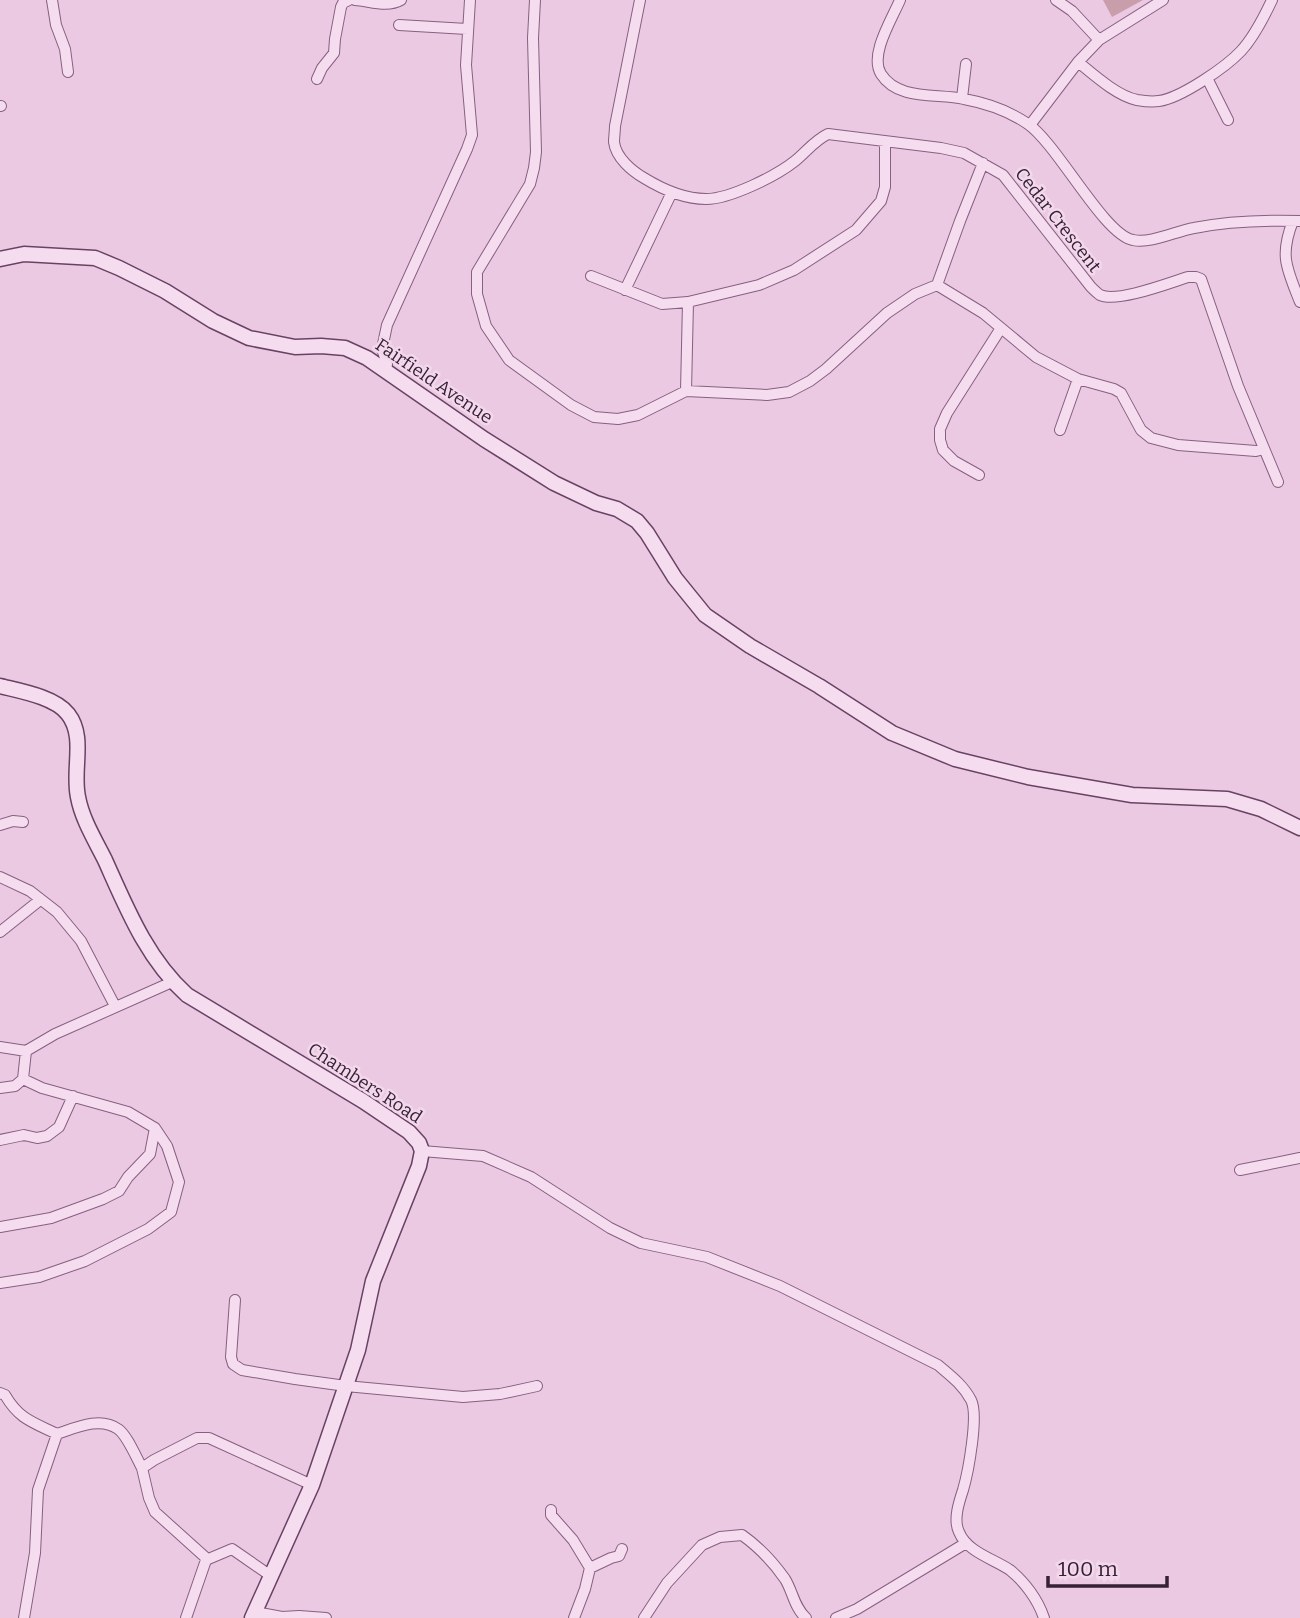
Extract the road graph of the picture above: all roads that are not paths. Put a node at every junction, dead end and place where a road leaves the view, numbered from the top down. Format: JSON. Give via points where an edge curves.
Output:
{"nodes":[{"id":1,"x":52,"y":0,"type":"edge"},
{"id":2,"x":352,"y":0,"type":"edge"},
{"id":3,"x":401,"y":0,"type":"edge"},
{"id":4,"x":470,"y":0,"type":"edge"},
{"id":5,"x":535,"y":0,"type":"edge"},
{"id":6,"x":640,"y":0,"type":"edge"},
{"id":7,"x":900,"y":0,"type":"edge"},
{"id":8,"x":1056,"y":0,"type":"edge"},
{"id":9,"x":1163,"y":0,"type":"edge"},
{"id":10,"x":1272,"y":0,"type":"edge"},
{"id":11,"x":399,"y":25,"type":"dead end"},
{"id":12,"x":467,"y":29,"type":"junction"},
{"id":13,"x":1099,"y":40,"type":"junction"},
{"id":14,"x":1078,"y":62,"type":"junction"},
{"id":15,"x":966,"y":64,"type":"dead end"},
{"id":16,"x":68,"y":72,"type":"dead end"},
{"id":17,"x":1207,"y":78,"type":"junction"},
{"id":18,"x":317,"y":79,"type":"dead end"},
{"id":19,"x":962,"y":98,"type":"junction"},
{"id":20,"x":1228,"y":120,"type":"dead end"},
{"id":21,"x":1030,"y":125,"type":"junction"},
{"id":22,"x":884,"y":141,"type":"junction"},
{"id":23,"x":983,"y":163,"type":"junction"},
{"id":24,"x":672,"y":192,"type":"junction"},
{"id":25,"x":1296,"y":221,"type":"edge"},
{"id":26,"x":0,"y":259,"type":"edge"},
{"id":27,"x":591,"y":276,"type":"dead end"},
{"id":28,"x":937,"y":285,"type":"junction"},
{"id":29,"x":625,"y":290,"type":"junction"},
{"id":30,"x":688,"y":302,"type":"junction"},
{"id":31,"x":1300,"y":302,"type":"edge"},
{"id":32,"x":1001,"y":328,"type":"junction"},
{"id":33,"x":386,"y":369,"type":"junction"},
{"id":34,"x":1078,"y":379,"type":"junction"},
{"id":35,"x":686,"y":391,"type":"junction"},
{"id":36,"x":1060,"y":430,"type":"dead end"},
{"id":37,"x":1264,"y":449,"type":"junction"},
{"id":38,"x":979,"y":475,"type":"dead end"},
{"id":39,"x":1278,"y":482,"type":"dead end"},
{"id":40,"x":0,"y":686,"type":"edge"},
{"id":41,"x":23,"y":822,"type":"dead end"},
{"id":42,"x":0,"y":825,"type":"edge"},
{"id":43,"x":1300,"y":828,"type":"edge"},
{"id":44,"x":0,"y":877,"type":"edge"},
{"id":45,"x":40,"y":900,"type":"junction"},
{"id":46,"x":0,"y":932,"type":"edge"},
{"id":47,"x":172,"y":982,"type":"junction"},
{"id":48,"x":115,"y":1006,"type":"junction"},
{"id":49,"x":0,"y":1047,"type":"edge"},
{"id":50,"x":26,"y":1051,"type":"junction"},
{"id":51,"x":23,"y":1079,"type":"junction"},
{"id":52,"x":0,"y":1088,"type":"edge"},
{"id":53,"x":73,"y":1096,"type":"junction"},
{"id":54,"x":155,"y":1128,"type":"junction"},
{"id":55,"x":0,"y":1140,"type":"edge"},
{"id":56,"x":422,"y":1150,"type":"junction"},
{"id":57,"x":1300,"y":1158,"type":"edge"},
{"id":58,"x":1240,"y":1170,"type":"dead end"},
{"id":59,"x":0,"y":1227,"type":"edge"},
{"id":60,"x":0,"y":1283,"type":"edge"},
{"id":61,"x":235,"y":1300,"type":"dead end"},
{"id":62,"x":346,"y":1386,"type":"junction"},
{"id":63,"x":537,"y":1386,"type":"dead end"},
{"id":64,"x":0,"y":1393,"type":"edge"},
{"id":65,"x":57,"y":1434,"type":"junction"},
{"id":66,"x":142,"y":1468,"type":"junction"},
{"id":67,"x":312,"y":1485,"type":"junction"},
{"id":68,"x":551,"y":1510,"type":"dead end"},
{"id":69,"x":966,"y":1543,"type":"junction"},
{"id":70,"x":622,"y":1549,"type":"dead end"},
{"id":71,"x":206,"y":1560,"type":"junction"},
{"id":72,"x":590,"y":1568,"type":"junction"},
{"id":73,"x":271,"y":1576,"type":"junction"},
{"id":74,"x":254,"y":1615,"type":"edge"},
{"id":75,"x":24,"y":1618,"type":"edge"},
{"id":76,"x":186,"y":1618,"type":"edge"},
{"id":77,"x":326,"y":1618,"type":"edge"},
{"id":78,"x":574,"y":1618,"type":"edge"},
{"id":79,"x":644,"y":1618,"type":"edge"},
{"id":80,"x":806,"y":1618,"type":"edge"},
{"id":81,"x":836,"y":1618,"type":"edge"},
{"id":82,"x":1044,"y":1618,"type":"edge"}],
"edges":[{"from":1,"to":16,"type":"street"},
{"from":2,"to":3,"type":"street","via":[[388,4]]},
{"from":2,"to":18,"type":"street","via":[[341,7],[334,53]]},
{"from":4,"to":12,"type":"street"},
{"from":5,"to":35,"type":"street","via":[[534,168],[530,184],[477,272],[477,294],[486,326],[509,360],[594,416],[618,419],[638,415]]},
{"from":6,"to":24,"type":"street","name":"Cedar Crescent","via":[[614,142],[617,153],[636,174]]},
{"from":7,"to":19,"type":"street","via":[[877,57],[882,76],[904,92]]},
{"from":8,"to":13,"type":"street"},
{"from":9,"to":13,"type":"street"},
{"from":10,"to":17,"type":"street","via":[[1243,49]]},
{"from":11,"to":12,"type":"street"},
{"from":12,"to":33,"type":"street","via":[[472,135],[387,325],[382,349]]},
{"from":13,"to":14,"type":"street"},
{"from":14,"to":17,"type":"street","via":[[1135,100],[1159,101]]},
{"from":14,"to":21,"type":"street"},
{"from":15,"to":19,"type":"street"},
{"from":17,"to":20,"type":"street"},
{"from":19,"to":21,"type":"street","via":[[995,107]]},
{"from":21,"to":25,"type":"street","via":[[1054,149],[1117,233],[1129,240],[1222,224]]},
{"from":22,"to":23,"type":"street","name":"Cedar Crescent","via":[[942,148]]},
{"from":22,"to":24,"type":"street","name":"Cedar Crescent","via":[[828,134],[794,162],[724,196],[706,199]]},
{"from":22,"to":30,"type":"street","via":[[881,201],[856,230],[794,270],[759,285]]},
{"from":23,"to":28,"type":"street"},
{"from":23,"to":37,"type":"street","name":"Cedar Crescent","via":[[1003,174],[1101,295],[1135,293],[1188,277],[1201,279]]},
{"from":24,"to":29,"type":"street"},
{"from":25,"to":31,"type":"street","via":[[1287,236],[1286,266]]},
{"from":26,"to":33,"type":"street","name":"Fairfield Avenue","via":[[24,254],[95,258],[250,338],[295,347],[345,348]]},
{"from":27,"to":29,"type":"street"},
{"from":28,"to":32,"type":"street"},
{"from":28,"to":35,"type":"street","via":[[887,313],[826,369],[789,392]]},
{"from":29,"to":30,"type":"street","via":[[662,304]]},
{"from":30,"to":35,"type":"street"},
{"from":32,"to":34,"type":"street","via":[[1036,357]]},
{"from":32,"to":38,"type":"street","via":[[940,429],[943,450]]},
{"from":33,"to":43,"type":"street","name":"Fairfield Avenue","via":[[554,483],[637,521],[705,615],[892,733],[956,759],[1028,777],[1132,795],[1227,799]]},
{"from":34,"to":36,"type":"street"},
{"from":34,"to":37,"type":"street","via":[[1121,393],[1141,430],[1151,438],[1178,445]]},
{"from":37,"to":39,"type":"street"},
{"from":40,"to":47,"type":"street","name":"Chambers Road","via":[[58,704],[74,723],[78,797],[85,818],[138,932]]},
{"from":41,"to":42,"type":"street"},
{"from":44,"to":45,"type":"street"},
{"from":45,"to":46,"type":"street"},
{"from":45,"to":48,"type":"street","via":[[57,912],[81,941]]},
{"from":47,"to":48,"type":"street"},
{"from":47,"to":56,"type":"street","name":"Chambers Road","via":[[363,1101],[409,1132]]},
{"from":48,"to":50,"type":"street"},
{"from":49,"to":50,"type":"street"},
{"from":50,"to":51,"type":"street"},
{"from":51,"to":52,"type":"street","via":[[15,1086]]},
{"from":51,"to":53,"type":"street"},
{"from":53,"to":54,"type":"street","via":[[128,1112]]},
{"from":53,"to":55,"type":"street","via":[[59,1126],[47,1136]]},
{"from":54,"to":59,"type":"street","via":[[150,1154],[119,1191],[51,1218]]},
{"from":54,"to":60,"type":"street","via":[[167,1146],[179,1182],[171,1212],[85,1261],[39,1277]]},
{"from":56,"to":62,"type":"street","name":"Chambers Road","via":[[373,1282]]},
{"from":56,"to":69,"type":"street","via":[[483,1156],[531,1177],[641,1243],[707,1257],[780,1286],[938,1365],[960,1384],[974,1414],[968,1474],[957,1517],[958,1532]]},
{"from":57,"to":58,"type":"street"},
{"from":61,"to":62,"type":"street","via":[[231,1357],[235,1367]]},
{"from":62,"to":63,"type":"street","via":[[463,1396]]},
{"from":62,"to":67,"type":"street","name":"Chambers Road"},
{"from":64,"to":65,"type":"street","via":[[24,1418]]},
{"from":65,"to":66,"type":"street","via":[[82,1425],[118,1429]]},
{"from":65,"to":75,"type":"street","via":[[38,1490],[35,1552]]},
{"from":66,"to":67,"type":"street","via":[[197,1438],[209,1438]]},
{"from":66,"to":71,"type":"street","via":[[155,1512]]},
{"from":67,"to":73,"type":"street","name":"Chambers Road"},
{"from":68,"to":72,"type":"street"},
{"from":69,"to":81,"type":"street"},
{"from":69,"to":82,"type":"street","via":[[1010,1571],[1030,1591]]},
{"from":70,"to":72,"type":"street","via":[[619,1556]]},
{"from":71,"to":73,"type":"street","via":[[232,1549]]},
{"from":71,"to":76,"type":"street"},
{"from":72,"to":78,"type":"street"},
{"from":73,"to":74,"type":"street","name":"Chambers Road"},
{"from":74,"to":77,"type":"street"},
{"from":79,"to":80,"type":"street","via":[[667,1583],[702,1545],[742,1535],[775,1566]]}]}
